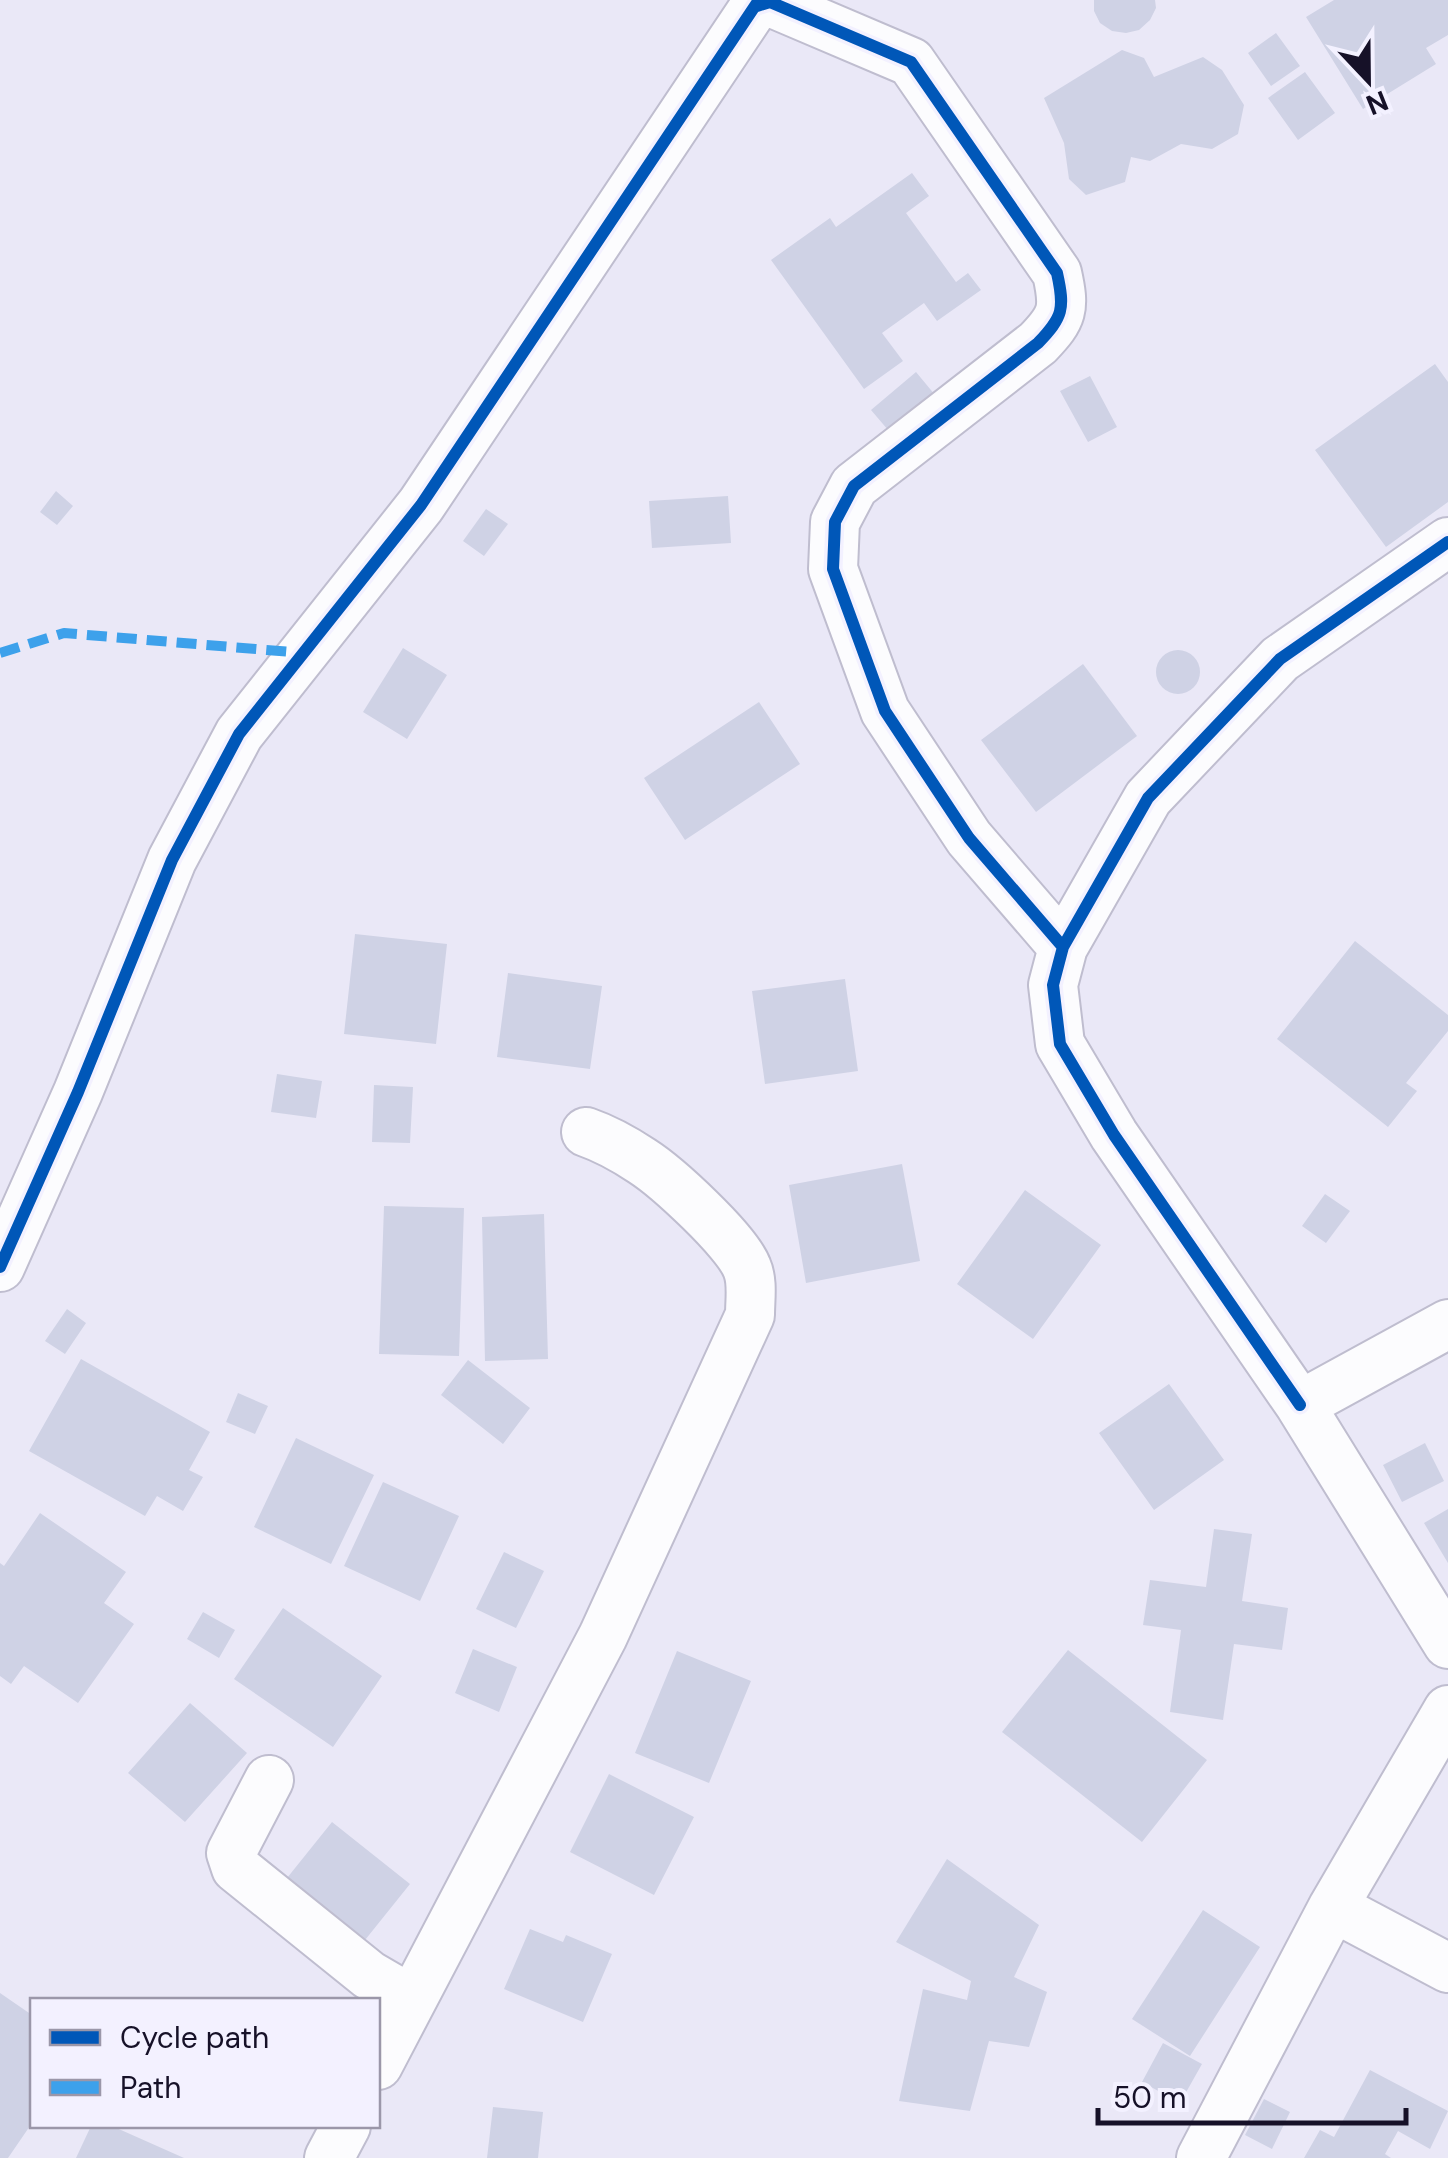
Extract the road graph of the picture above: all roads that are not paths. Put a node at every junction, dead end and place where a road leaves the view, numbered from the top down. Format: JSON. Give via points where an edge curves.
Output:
{"nodes":[{"id":1,"x":758,"y":3,"type":"edge"},
{"id":2,"x":1448,"y":542,"type":"edge"},
{"id":3,"x":1063,"y":947,"type":"junction"},
{"id":4,"x":586,"y":1132,"type":"dead end"},
{"id":5,"x":0,"y":1267,"type":"edge"},
{"id":6,"x":1448,"y":1324,"type":"edge"},
{"id":7,"x":1300,"y":1405,"type":"junction"},
{"id":8,"x":1448,"y":1644,"type":"edge"},
{"id":9,"x":1448,"y":1710,"type":"edge"},
{"id":10,"x":269,"y":1780,"type":"dead end"},
{"id":11,"x":1333,"y":1907,"type":"junction"},
{"id":12,"x":1448,"y":1968,"type":"edge"},
{"id":13,"x":412,"y":2000,"type":"junction"},
{"id":14,"x":380,"y":2061,"type":"edge"},
{"id":15,"x":345,"y":2128,"type":"edge"},
{"id":16,"x":329,"y":2158,"type":"edge"},
{"id":17,"x":1202,"y":2158,"type":"edge"}],
"edges":[{"from":1,"to":3,"type":"street","via":[[770,2],[911,62],[1057,273],[1059,321],[854,486],[834,522],[833,569],[884,711],[970,838]]},
{"from":1,"to":5,"type":"street","via":[[421,506],[238,734],[172,860]]},
{"from":2,"to":3,"type":"street","via":[[1280,660],[1161,784]]},
{"from":3,"to":7,"type":"street","via":[[1053,985],[1060,1044],[1114,1135]]},
{"from":4,"to":13,"type":"street","via":[[646,1163],[730,1241],[746,1264],[750,1315],[603,1636]]},
{"from":6,"to":7,"type":"street"},
{"from":7,"to":8,"type":"street"},
{"from":9,"to":11,"type":"street"},
{"from":10,"to":13,"type":"street","via":[[231,1853],[236,1868],[368,1975]]},
{"from":11,"to":12,"type":"street"},
{"from":11,"to":17,"type":"street"},
{"from":13,"to":14,"type":"street"},
{"from":15,"to":16,"type":"street"}]}
